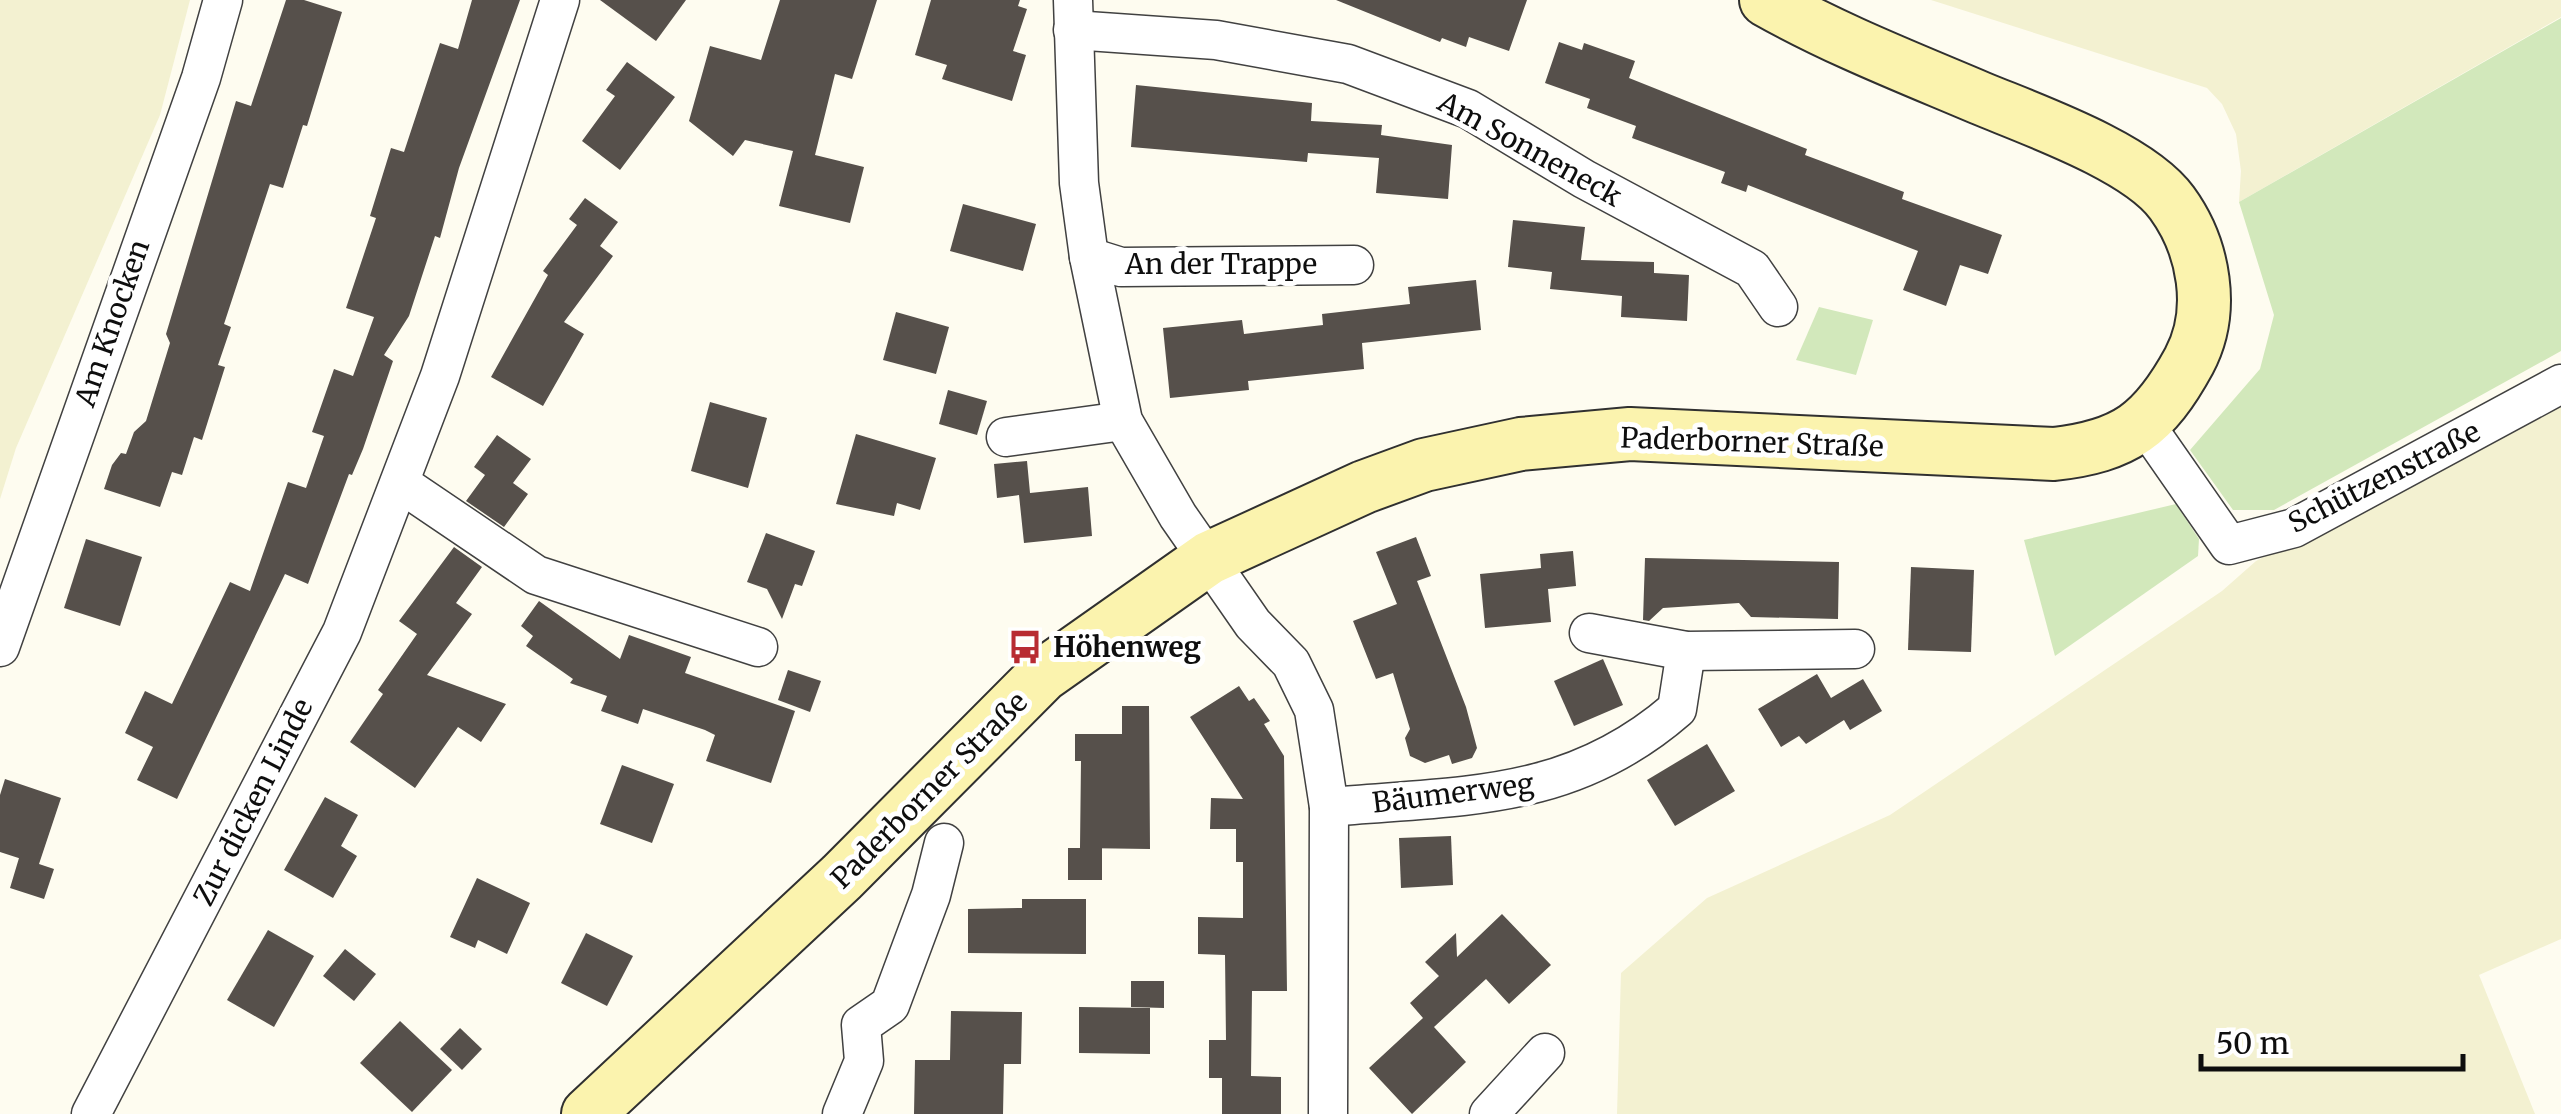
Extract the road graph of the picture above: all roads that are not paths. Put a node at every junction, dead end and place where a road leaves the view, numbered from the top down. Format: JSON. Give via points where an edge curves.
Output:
{"nodes":[{"id":1,"x":224,"y":0,"type":"edge"},
{"id":2,"x":560,"y":0,"type":"edge"},
{"id":3,"x":1766,"y":0,"type":"edge"},
{"id":4,"x":1073,"y":15,"type":"edge"},
{"id":5,"x":1089,"y":257,"type":"junction"},
{"id":6,"x":1354,"y":265,"type":"dead end"},
{"id":7,"x":1778,"y":307,"type":"dead end"},
{"id":8,"x":2561,"y":384,"type":"edge"},
{"id":9,"x":1123,"y":421,"type":"junction"},
{"id":10,"x":2144,"y":423,"type":"junction"},
{"id":11,"x":1006,"y":438,"type":"dead end"},
{"id":12,"x":400,"y":484,"type":"junction"},
{"id":13,"x":1210,"y":558,"type":"junction"},
{"id":14,"x":1589,"y":634,"type":"dead end"},
{"id":15,"x":0,"y":646,"type":"edge"},
{"id":16,"x":758,"y":647,"type":"dead end"},
{"id":17,"x":1855,"y":649,"type":"dead end"},
{"id":18,"x":1686,"y":651,"type":"junction"},
{"id":19,"x":1330,"y":807,"type":"junction"},
{"id":20,"x":944,"y":843,"type":"dead end"},
{"id":21,"x":1545,"y":1053,"type":"dead end"},
{"id":22,"x":91,"y":1114,"type":"edge"},
{"id":23,"x":588,"y":1114,"type":"edge"},
{"id":24,"x":842,"y":1114,"type":"edge"},
{"id":25,"x":1328,"y":1114,"type":"edge"},
{"id":26,"x":1488,"y":1114,"type":"edge"}],
"edges":[{"from":1,"to":15,"type":"street","name":"Am Knocken"},
{"from":2,"to":12,"type":"street","name":"Zur dicken Linde"},
{"from":3,"to":10,"type":"main road","name":"Paderborner Straße","via":[[1822,32],[2103,149],[2171,200],[2206,285],[2192,356]]},
{"from":4,"to":5,"type":"street","via":[[1079,182]]},
{"from":4,"to":7,"type":"street","name":"Am Sonneneck","via":[[1348,64],[1468,109],[1752,270]]},
{"from":5,"to":6,"type":"street","name":"An der Trappe","via":[[1120,266]]},
{"from":5,"to":9,"type":"street"},
{"from":8,"to":10,"type":"street","name":"Schützenstraße","via":[[2294,528],[2230,545]]},
{"from":9,"to":11,"type":"street"},
{"from":9,"to":13,"type":"street"},
{"from":10,"to":13,"type":"main road","name":"Paderborner Straße","via":[[2102,448],[2054,454],[1630,434],[1521,444],[1409,470]]},
{"from":12,"to":16,"type":"street","via":[[536,575]]},
{"from":12,"to":22,"type":"street","name":"Zur dicken Linde","via":[[342,632]]},
{"from":13,"to":19,"type":"street","via":[[1252,624],[1299,678],[1314,710]]},
{"from":13,"to":23,"type":"main road","name":"Paderborner Straße","via":[[1043,675],[842,876]]},
{"from":14,"to":18,"type":"street"},
{"from":17,"to":18,"type":"street"},
{"from":18,"to":19,"type":"street","name":"Bäumerweg","via":[[1677,708],[1646,736],[1564,778],[1508,792]]},
{"from":19,"to":25,"type":"street"},
{"from":20,"to":24,"type":"street","via":[[890,1005],[861,1025],[864,1061]]},
{"from":21,"to":26,"type":"street"}]}
